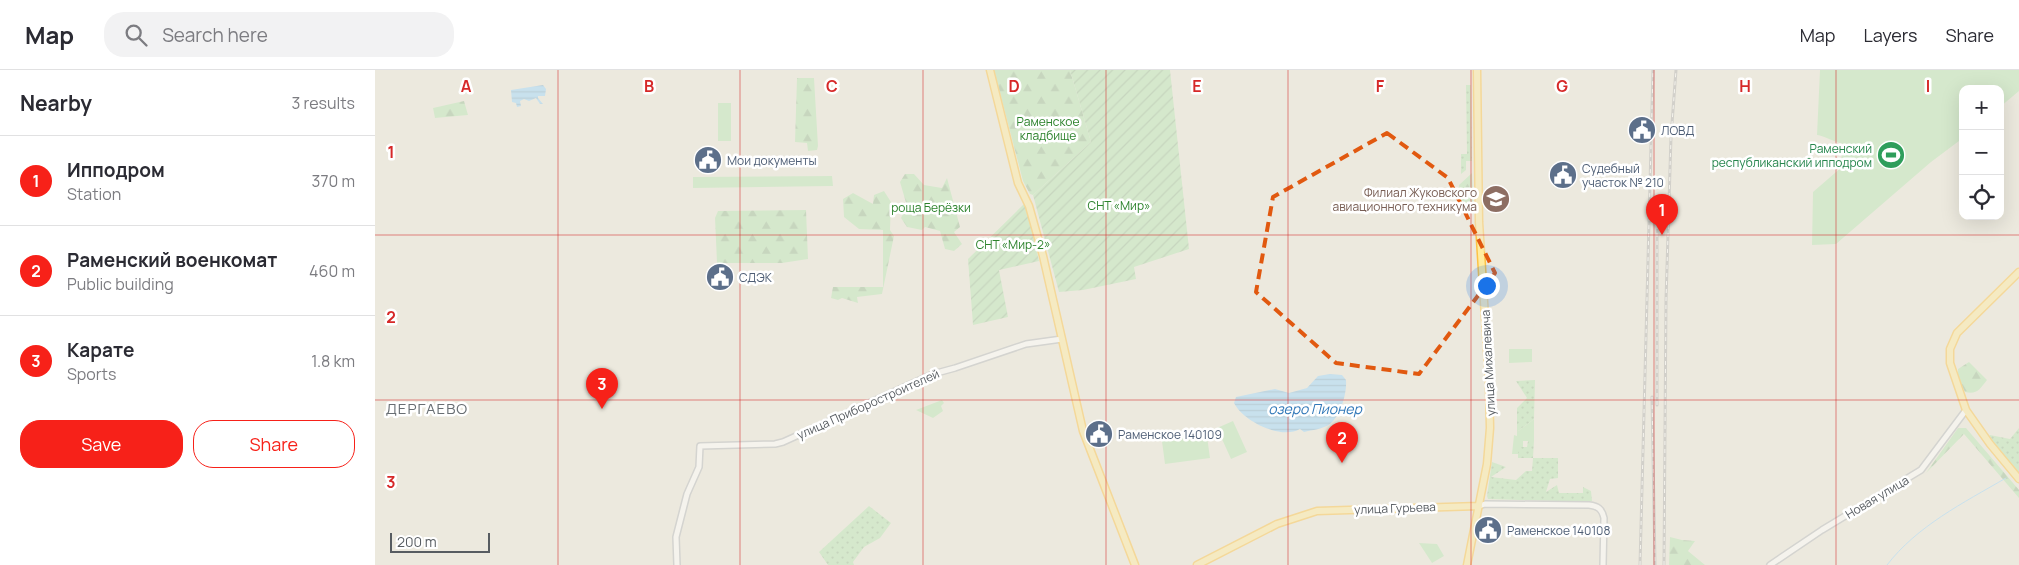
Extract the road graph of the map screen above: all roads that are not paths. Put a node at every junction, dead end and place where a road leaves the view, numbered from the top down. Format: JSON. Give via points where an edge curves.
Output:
{"nodes":[{"id":1,"x":990,"y":70,"type":"edge"},
{"id":2,"x":1477,"y":70,"type":"edge"},
{"id":3,"x":2019,"y":272,"type":"edge"},
{"id":4,"x":1062,"y":339,"type":"junction"},
{"id":5,"x":1964,"y":407,"type":"junction"},
{"id":6,"x":2019,"y":479,"type":"edge"},
{"id":7,"x":1479,"y":506,"type":"junction"},
{"id":8,"x":677,"y":565,"type":"edge"},
{"id":9,"x":1135,"y":565,"type":"edge"},
{"id":10,"x":1197,"y":565,"type":"edge"},
{"id":11,"x":1467,"y":565,"type":"edge"},
{"id":12,"x":1603,"y":565,"type":"edge"},
{"id":13,"x":1770,"y":565,"type":"edge"}],
"edges":[{"from":1,"to":4,"type":"main road","via":[[1018,183],[1029,206],[1043,256]]},
{"from":2,"to":7,"type":"main road","name":"улица Михалевича","via":[[1479,222],[1490,428]]},
{"from":3,"to":5,"type":"main road","via":[[1954,337],[1950,363]]},
{"from":4,"to":8,"type":"street","name":"улица Приборостроителей","via":[[1026,344],[933,374],[783,442],[700,448],[699,467],[687,494],[676,537]]},
{"from":4,"to":9,"type":"main road","via":[[1083,431]]},
{"from":5,"to":6,"type":"main road"},
{"from":5,"to":13,"type":"street","name":"Новая улица","via":[[1921,470]]},
{"from":7,"to":10,"type":"main road","name":"улица Гурьева","via":[[1317,511],[1277,524]]},
{"from":7,"to":11,"type":"main road","name":"улица Михалевича"},
{"from":7,"to":12,"type":"street","name":"улица Гурьева","via":[[1589,505],[1599,508],[1604,520]]}]}
